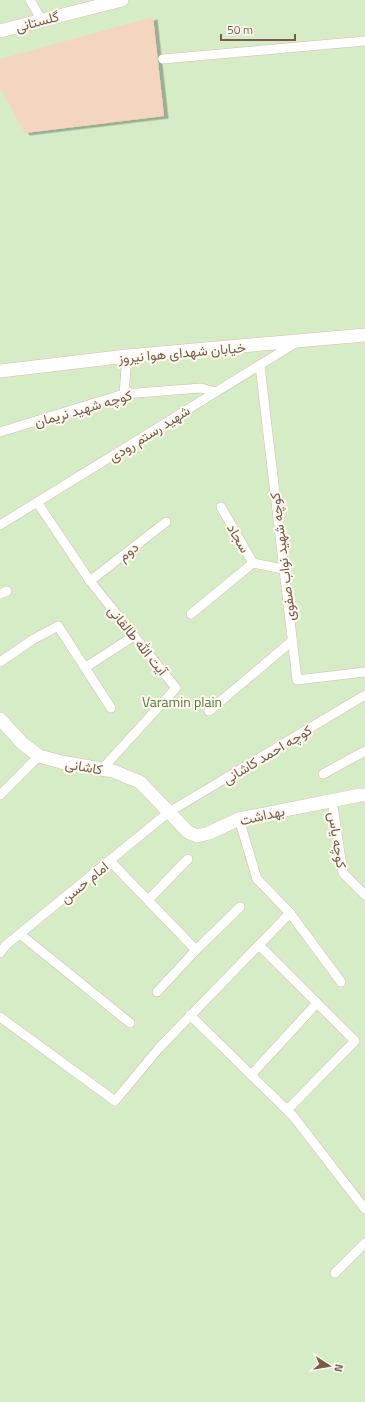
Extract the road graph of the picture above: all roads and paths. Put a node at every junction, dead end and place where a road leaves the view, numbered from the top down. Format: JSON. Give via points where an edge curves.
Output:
{"nodes":[{"id":1,"x":30,"y":0,"type":"edge"},
{"id":2,"x":122,"y":0,"type":"edge"},
{"id":3,"x":40,"y":19,"type":"junction"},
{"id":4,"x":0,"y":31,"type":"edge"},
{"id":5,"x":365,"y":41,"type":"edge"},
{"id":6,"x":163,"y":59,"type":"dead end"},
{"id":7,"x":365,"y":335,"type":"edge"},
{"id":8,"x":298,"y":341,"type":"junction"},
{"id":9,"x":127,"y":356,"type":"junction"},
{"id":10,"x":260,"y":366,"type":"junction"},
{"id":11,"x":0,"y":371,"type":"edge"},
{"id":12,"x":216,"y":392,"type":"junction"},
{"id":13,"x":124,"y":394,"type":"junction"},
{"id":14,"x":0,"y":432,"type":"edge"},
{"id":15,"x":37,"y":502,"type":"junction"},
{"id":16,"x":221,"y":507,"type":"dead end"},
{"id":17,"x":166,"y":522,"type":"dead end"},
{"id":18,"x":0,"y":525,"type":"edge"},
{"id":19,"x":253,"y":563,"type":"junction"},
{"id":20,"x":283,"y":568,"type":"junction"},
{"id":21,"x":90,"y":581,"type":"junction"},
{"id":22,"x":191,"y":614,"type":"dead end"},
{"id":23,"x":134,"y":636,"type":"junction"},
{"id":24,"x":292,"y":641,"type":"junction"},
{"id":25,"x":0,"y":662,"type":"edge"},
{"id":26,"x":86,"y":667,"type":"junction"},
{"id":27,"x":365,"y":672,"type":"edge"},
{"id":28,"x":365,"y":694,"type":"edge"},
{"id":29,"x":111,"y":708,"type":"dead end"},
{"id":30,"x":209,"y":712,"type":"dead end"},
{"id":31,"x":0,"y":719,"type":"edge"},
{"id":32,"x":365,"y":751,"type":"edge"},
{"id":33,"x":39,"y":756,"type":"junction"},
{"id":34,"x":102,"y":769,"type":"junction"},
{"id":35,"x":323,"y":774,"type":"dead end"},
{"id":36,"x":0,"y":795,"type":"edge"},
{"id":37,"x":365,"y":796,"type":"edge"},
{"id":38,"x":332,"y":800,"type":"junction"},
{"id":39,"x":169,"y":812,"type":"junction"},
{"id":40,"x":239,"y":819,"type":"junction"},
{"id":41,"x":188,"y":859,"type":"dead end"},
{"id":42,"x":110,"y":861,"type":"junction"},
{"id":43,"x":365,"y":895,"type":"edge"},
{"id":44,"x":148,"y":900,"type":"junction"},
{"id":45,"x":240,"y":907,"type":"dead end"},
{"id":46,"x":290,"y":913,"type":"junction"},
{"id":47,"x":20,"y":934,"type":"junction"},
{"id":48,"x":3,"y":942,"type":"edge"},
{"id":49,"x":259,"y":945,"type":"junction"},
{"id":50,"x":196,"y":950,"type":"junction"},
{"id":51,"x":0,"y":953,"type":"edge"},
{"id":52,"x":342,"y":982,"type":"dead end"},
{"id":53,"x":157,"y":992,"type":"dead end"},
{"id":54,"x":317,"y":1003,"type":"junction"},
{"id":55,"x":190,"y":1015,"type":"junction"},
{"id":56,"x":0,"y":1017,"type":"edge"},
{"id":57,"x":130,"y":1023,"type":"dead end"},
{"id":58,"x":251,"y":1075,"type":"junction"},
{"id":59,"x":288,"y":1110,"type":"junction"},
{"id":60,"x":365,"y":1209,"type":"edge"},
{"id":61,"x":365,"y":1243,"type":"edge"},
{"id":62,"x":335,"y":1273,"type":"dead end"}],
"edges":[{"from":1,"to":3,"type":"street"},
{"from":2,"to":3,"type":"street","name":"گلستانی"},
{"from":3,"to":4,"type":"street","name":"گلستانی"},
{"from":5,"to":6,"type":"street"},
{"from":7,"to":8,"type":"street","name":"خیابان شهدای هوا نیروز"},
{"from":8,"to":9,"type":"street","name":"خیابان شهدای هوا نیروز"},
{"from":8,"to":10,"type":"street","name":"شهید رستم رودی"},
{"from":9,"to":11,"type":"street","name":"خیابان شهدای هوا نیروز"},
{"from":9,"to":13,"type":"street"},
{"from":10,"to":12,"type":"street","name":"شهید رستم رودی"},
{"from":10,"to":20,"type":"street","name":"کوچه شهید نواب صفوی"},
{"from":12,"to":13,"type":"street","name":"کوچه شهید نریمان","via":[[201,388]]},
{"from":12,"to":15,"type":"street","name":"شهید رستم رودی"},
{"from":13,"to":14,"type":"street","name":"کوچه شهید نریمان"},
{"from":15,"to":18,"type":"street","name":"شهید رستم رودی"},
{"from":15,"to":21,"type":"street","name":"آیت الله طالقانی"},
{"from":16,"to":19,"type":"street","name":"سجاد"},
{"from":17,"to":21,"type":"street","name":"دوم"},
{"from":19,"to":20,"type":"street","name":"سجاد"},
{"from":19,"to":22,"type":"street"},
{"from":20,"to":24,"type":"street","name":"کوچه شهید نواب صفوی"},
{"from":21,"to":23,"type":"street","name":"آیت الله طالقانی"},
{"from":23,"to":26,"type":"street"},
{"from":23,"to":34,"type":"street","name":"آیت الله طالقانی","via":[[176,688]]},
{"from":24,"to":27,"type":"street","name":"کوچه شهید نواب صفوی","via":[[296,680]]},
{"from":24,"to":30,"type":"street"},
{"from":25,"to":26,"type":"street","via":[[58,626]]},
{"from":26,"to":29,"type":"street"},
{"from":28,"to":39,"type":"street","name":"کوچه احمد کاشانی"},
{"from":31,"to":33,"type":"street","name":"کاشانی","via":[[22,743]]},
{"from":32,"to":35,"type":"street"},
{"from":33,"to":34,"type":"street","name":"کاشانی"},
{"from":33,"to":36,"type":"street"},
{"from":34,"to":39,"type":"street","name":"کاشانی","via":[[140,782]]},
{"from":37,"to":38,"type":"street","name":"بهداشت"},
{"from":38,"to":40,"type":"street","name":"بهداشت"},
{"from":38,"to":43,"type":"street","name":"کوچه یاس","via":[[343,874]]},
{"from":39,"to":40,"type":"street","name":"بهداشت","via":[[188,832],[197,836]]},
{"from":39,"to":42,"type":"street","name":"امام حسن"},
{"from":40,"to":46,"type":"street","via":[[257,879]]},
{"from":41,"to":44,"type":"street"},
{"from":42,"to":44,"type":"street"},
{"from":42,"to":47,"type":"street","name":"امام حسن"},
{"from":44,"to":50,"type":"street"},
{"from":45,"to":50,"type":"street"},
{"from":46,"to":49,"type":"street"},
{"from":46,"to":52,"type":"street"},
{"from":47,"to":48,"type":"street","name":"امام حسن"},
{"from":47,"to":57,"type":"street"},
{"from":48,"to":51,"type":"street","name":"امام حسن"},
{"from":49,"to":54,"type":"street"},
{"from":49,"to":55,"type":"street"},
{"from":50,"to":53,"type":"street"},
{"from":54,"to":58,"type":"street"},
{"from":54,"to":59,"type":"street","via":[[354,1041]]},
{"from":55,"to":56,"type":"street","via":[[158,1048],[115,1100]]},
{"from":55,"to":58,"type":"street"},
{"from":58,"to":59,"type":"street"},
{"from":59,"to":60,"type":"street"},
{"from":61,"to":62,"type":"street"}]}
